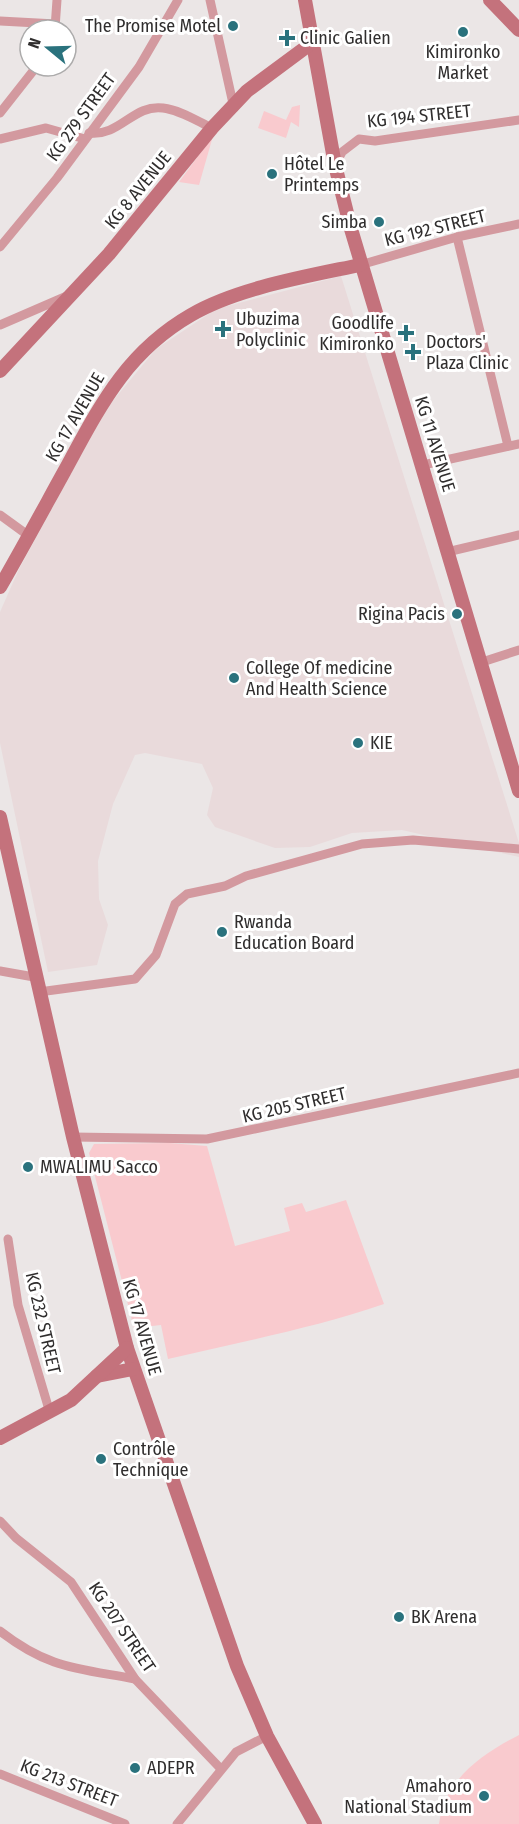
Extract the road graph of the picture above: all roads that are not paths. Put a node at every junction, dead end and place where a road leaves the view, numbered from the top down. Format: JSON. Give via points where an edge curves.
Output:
{"nodes":[{"id":1,"x":57,"y":0,"type":"edge"},
{"id":2,"x":178,"y":0,"type":"edge"},
{"id":3,"x":210,"y":0,"type":"edge"},
{"id":4,"x":306,"y":0,"type":"edge"},
{"id":5,"x":490,"y":0,"type":"edge"},
{"id":6,"x":56,"y":18,"type":"edge"},
{"id":7,"x":0,"y":21,"type":"edge"},
{"id":8,"x":18,"y":23,"type":"edge"},
{"id":9,"x":519,"y":30,"type":"edge"},
{"id":10,"x":313,"y":42,"type":"junction"},
{"id":11,"x":28,"y":78,"type":"edge"},
{"id":12,"x":234,"y":108,"type":"junction"},
{"id":13,"x":0,"y":113,"type":"edge"},
{"id":14,"x":519,"y":120,"type":"edge"},
{"id":15,"x":212,"y":128,"type":"junction"},
{"id":16,"x":87,"y":136,"type":"junction"},
{"id":17,"x":0,"y":139,"type":"edge"},
{"id":18,"x":335,"y":165,"type":"junction"},
{"id":19,"x":519,"y":224,"type":"edge"},
{"id":20,"x":457,"y":237,"type":"junction"},
{"id":21,"x":0,"y":247,"type":"edge"},
{"id":22,"x":360,"y":265,"type":"junction"},
{"id":23,"x":69,"y":295,"type":"junction"},
{"id":24,"x":0,"y":325,"type":"edge"},
{"id":25,"x":0,"y":371,"type":"edge"},
{"id":26,"x":519,"y":444,"type":"edge"},
{"id":27,"x":508,"y":446,"type":"junction"},
{"id":28,"x":423,"y":465,"type":"junction"},
{"id":29,"x":0,"y":515,"type":"edge"},
{"id":30,"x":519,"y":534,"type":"edge"},
{"id":31,"x":29,"y":536,"type":"junction"},
{"id":32,"x":447,"y":552,"type":"junction"},
{"id":33,"x":0,"y":587,"type":"edge"},
{"id":34,"x":519,"y":650,"type":"edge"},
{"id":35,"x":479,"y":663,"type":"junction"},
{"id":36,"x":519,"y":791,"type":"edge"},
{"id":37,"x":0,"y":818,"type":"edge"},
{"id":38,"x":519,"y":849,"type":"edge"},
{"id":39,"x":0,"y":971,"type":"edge"},
{"id":40,"x":34,"y":976,"type":"junction"},
{"id":41,"x":39,"y":992,"type":"junction"},
{"id":42,"x":519,"y":1073,"type":"edge"},
{"id":43,"x":73,"y":1137,"type":"junction"},
{"id":44,"x":8,"y":1239,"type":"dead end"},
{"id":45,"x":127,"y":1348,"type":"junction"},
{"id":46,"x":134,"y":1369,"type":"junction"},
{"id":47,"x":97,"y":1376,"type":"junction"},
{"id":48,"x":50,"y":1413,"type":"junction"},
{"id":49,"x":0,"y":1438,"type":"edge"},
{"id":50,"x":0,"y":1521,"type":"edge"},
{"id":51,"x":0,"y":1631,"type":"edge"},
{"id":52,"x":135,"y":1679,"type":"junction"},
{"id":53,"x":267,"y":1736,"type":"junction"},
{"id":54,"x":221,"y":1769,"type":"junction"},
{"id":55,"x":0,"y":1774,"type":"edge"},
{"id":56,"x":125,"y":1824,"type":"edge"},
{"id":57,"x":177,"y":1824,"type":"edge"},
{"id":58,"x":315,"y":1824,"type":"edge"}],
"edges":[{"from":1,"to":6,"type":"street"},
{"from":2,"to":16,"type":"street","name":"KG 279 STREET","via":[[140,67]]},
{"from":3,"to":12,"type":"street"},
{"from":4,"to":10,"type":"street","name":"KG 11 AVENUE"},
{"from":5,"to":9,"type":"street"},
{"from":7,"to":8,"type":"street"},
{"from":10,"to":12,"type":"street","name":"KG 8 AVENUE","via":[[247,91]]},
{"from":10,"to":18,"type":"street","name":"KG 11 AVENUE"},
{"from":11,"to":13,"type":"street"},
{"from":12,"to":15,"type":"street","name":"KG 8 AVENUE"},
{"from":14,"to":18,"type":"street","name":"KG 194 STREET","via":[[375,141],[359,139],[342,152]]},
{"from":15,"to":16,"type":"street","via":[[176,112],[155,108],[130,117],[106,134]]},
{"from":15,"to":23,"type":"street","name":"KG 8 AVENUE","via":[[109,254]]},
{"from":16,"to":17,"type":"street","via":[[46,128]]},
{"from":16,"to":21,"type":"street","name":"KG 279 STREET"},
{"from":18,"to":22,"type":"street","name":"KG 11 AVENUE"},
{"from":19,"to":20,"type":"street","name":"KG 192 STREET"},
{"from":20,"to":22,"type":"street","name":"KG 192 STREET"},
{"from":20,"to":27,"type":"street"},
{"from":22,"to":28,"type":"street","name":"KG 11 AVENUE"},
{"from":22,"to":31,"type":"street","name":"KG 17 AVENUE","via":[[286,281],[210,306],[143,349],[111,387]]},
{"from":23,"to":24,"type":"street"},
{"from":23,"to":25,"type":"street","name":"KG 8 AVENUE"},
{"from":26,"to":27,"type":"street"},
{"from":27,"to":28,"type":"street"},
{"from":28,"to":32,"type":"street","name":"KG 11 AVENUE"},
{"from":29,"to":31,"type":"street"},
{"from":30,"to":32,"type":"street"},
{"from":31,"to":33,"type":"street","name":"KG 17 AVENUE"},
{"from":32,"to":35,"type":"street","name":"KG 11 AVENUE"},
{"from":34,"to":35,"type":"street"},
{"from":35,"to":36,"type":"street","name":"KG 11 AVENUE"},
{"from":37,"to":40,"type":"street","name":"KG 17 AVENUE"},
{"from":38,"to":41,"type":"street","via":[[392,840],[362,844],[246,876],[180,898],[156,955],[135,979]]},
{"from":39,"to":40,"type":"street"},
{"from":40,"to":41,"type":"street","name":"KG 17 AVENUE"},
{"from":41,"to":43,"type":"street","name":"KG 17 AVENUE"},
{"from":42,"to":43,"type":"street","name":"KG 205 STREET","via":[[207,1139]]},
{"from":43,"to":45,"type":"street","name":"KG 17 AVENUE"},
{"from":44,"to":48,"type":"street","name":"KG 232 STREET","via":[[18,1305]]},
{"from":45,"to":46,"type":"street","name":"KG 17 AVENUE"},
{"from":45,"to":47,"type":"street"},
{"from":46,"to":47,"type":"street"},
{"from":46,"to":53,"type":"street","name":"KG 17 AVENUE","via":[[207,1583]]},
{"from":47,"to":48,"type":"street"},
{"from":48,"to":49,"type":"street"},
{"from":50,"to":52,"type":"street","name":"KG 207 STREET","via":[[16,1539],[71,1582]]},
{"from":51,"to":52,"type":"street","via":[[57,1665]]},
{"from":52,"to":54,"type":"street","name":"KG 207 STREET"},
{"from":53,"to":54,"type":"street","via":[[236,1752]]},
{"from":53,"to":58,"type":"street","name":"KG 17 AVENUE"},
{"from":54,"to":57,"type":"street"},
{"from":55,"to":56,"type":"street","name":"KG 213 STREET"}]}
